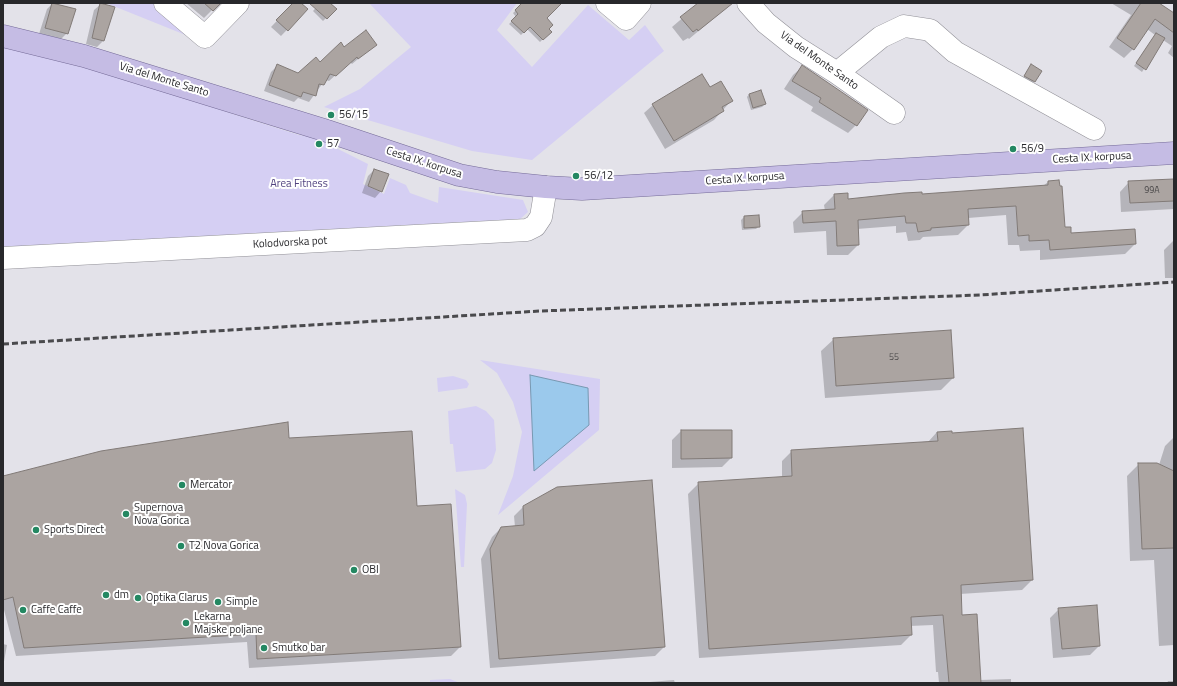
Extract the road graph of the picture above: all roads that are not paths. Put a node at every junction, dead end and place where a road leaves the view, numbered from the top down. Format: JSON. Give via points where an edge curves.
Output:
{"nodes":[{"id":1,"x":164,"y":3,"type":"edge"},
{"id":2,"x":238,"y":3,"type":"edge"},
{"id":3,"x":607,"y":3,"type":"edge"},
{"id":4,"x":640,"y":3,"type":"edge"},
{"id":5,"x":748,"y":3,"type":"edge"},
{"id":6,"x":3,"y":36,"type":"edge"},
{"id":7,"x":837,"y":73,"type":"junction"},
{"id":8,"x":894,"y":113,"type":"dead end"},
{"id":9,"x":1094,"y":128,"type":"dead end"},
{"id":10,"x":324,"y":130,"type":"joint"},
{"id":11,"x":1174,"y":153,"type":"edge"},
{"id":12,"x":546,"y":187,"type":"junction"},
{"id":13,"x":3,"y":258,"type":"edge"}],
"edges":[{"from":1,"to":2,"type":"street","via":[[205,37]]},
{"from":3,"to":4,"type":"street","via":[[626,19]]},
{"from":5,"to":7,"type":"street","name":"Via del Monte Santo","via":[[766,23],[796,47]]},
{"from":6,"to":10,"type":"main road","name":"Via del Monte Santo","via":[[84,56]]},
{"from":7,"to":8,"type":"street","name":"Via del Monte Santo"},
{"from":7,"to":9,"type":"street","via":[[881,37],[904,26],[930,30],[955,52]]},
{"from":10,"to":12,"type":"main road","name":"Cesta IX. korpusa","via":[[459,175]]},
{"from":11,"to":12,"type":"main road","name":"Cesta IX. korpusa","via":[[582,189]]},
{"from":12,"to":13,"type":"street","name":"Kolodvorska pot","via":[[541,217],[535,226],[527,230]]}]}
